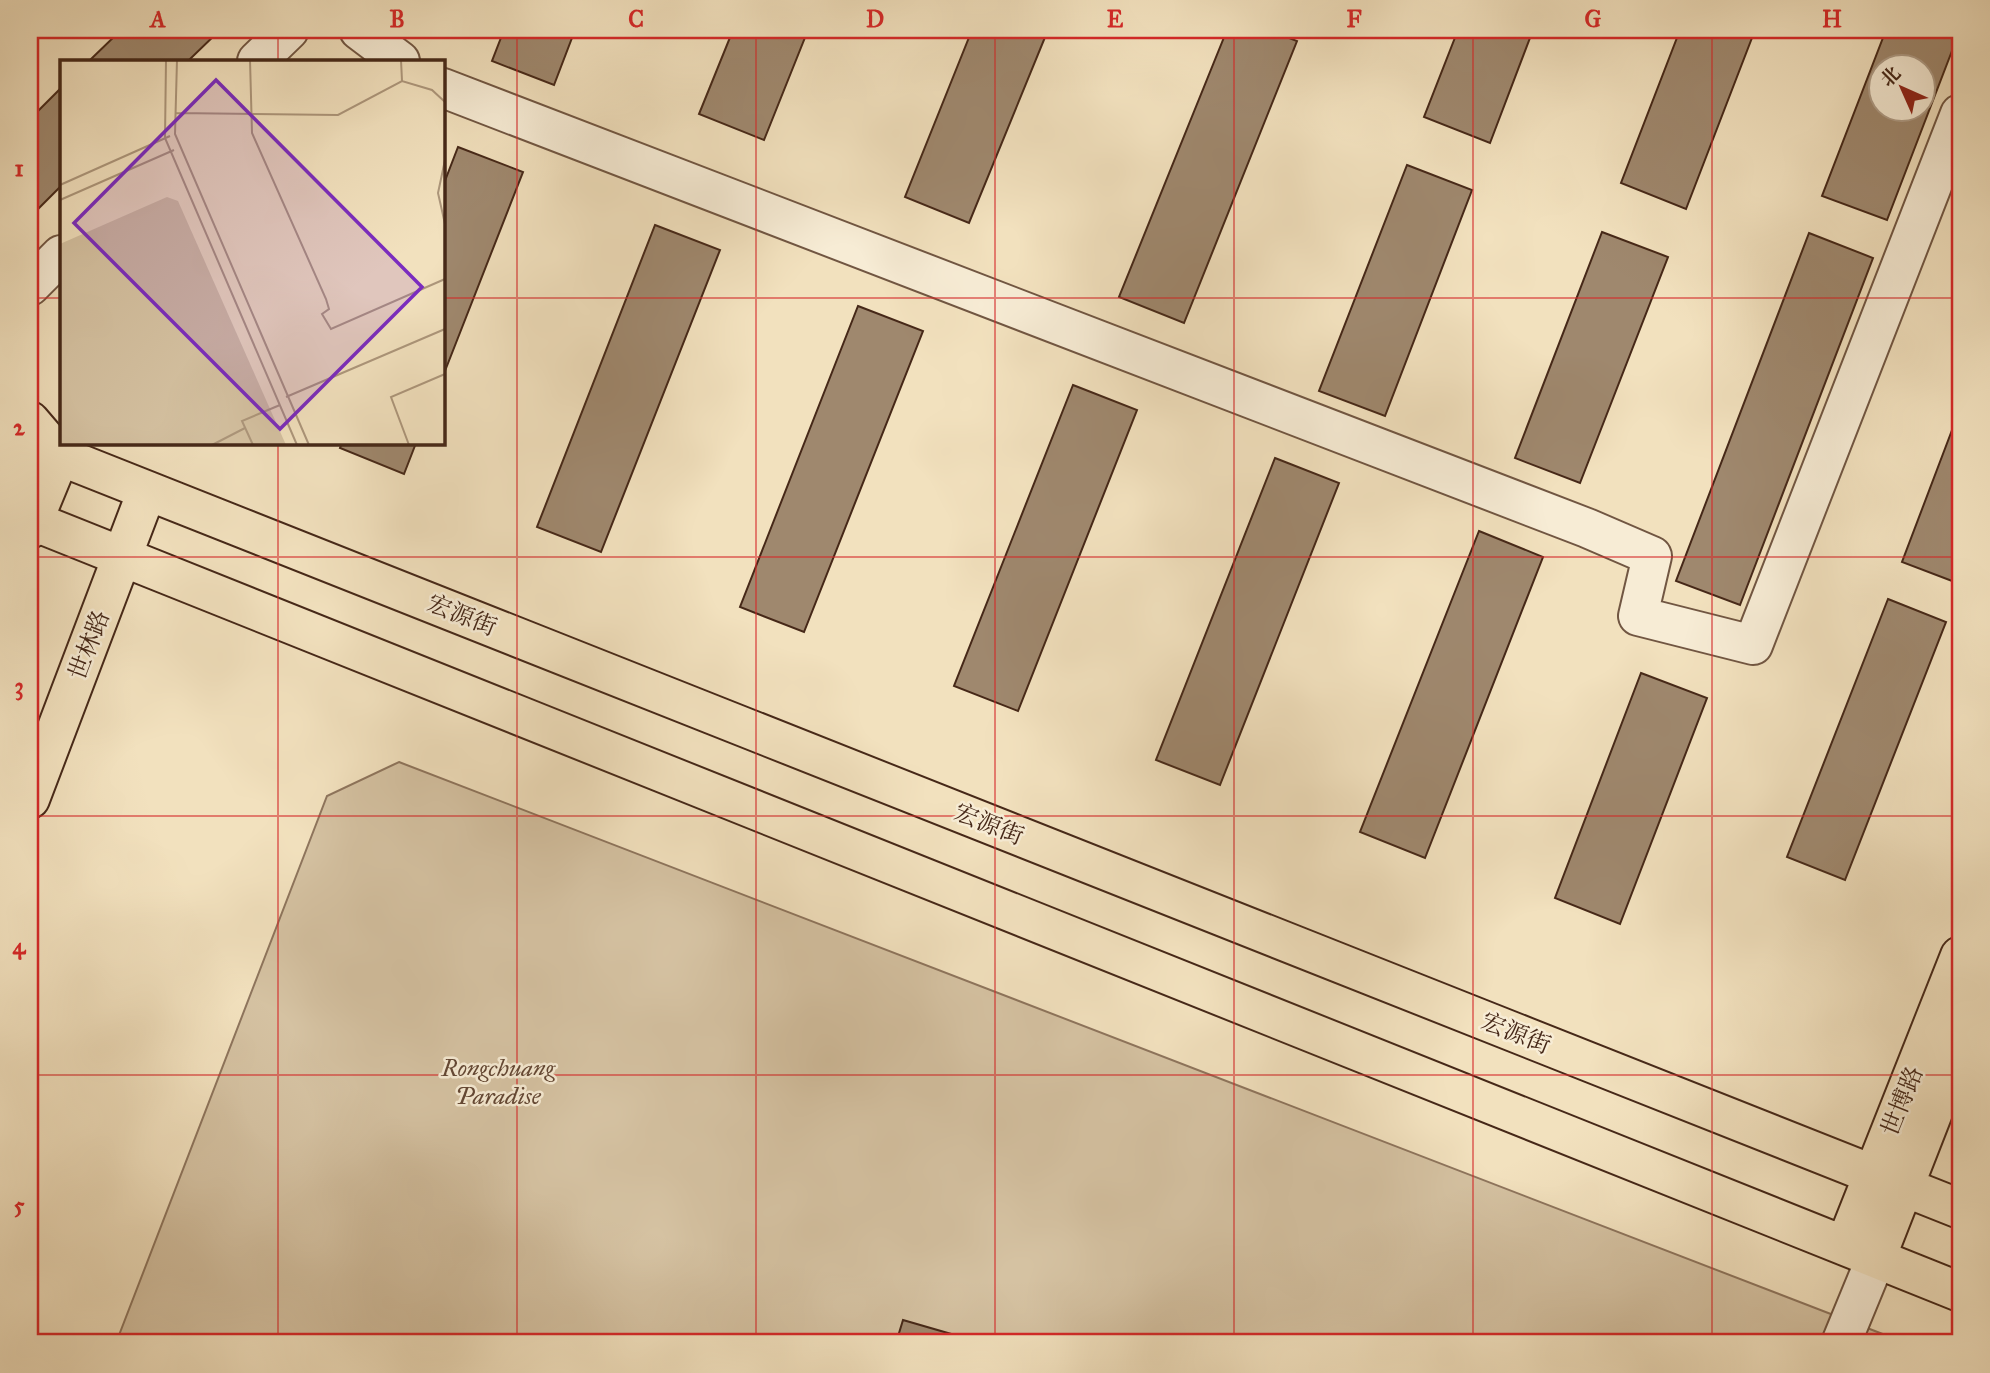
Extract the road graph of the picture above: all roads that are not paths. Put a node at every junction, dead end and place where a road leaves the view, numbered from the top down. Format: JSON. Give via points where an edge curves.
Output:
{"nodes":[{"id":1,"x":289,"y":30,"type":"edge"},
{"id":2,"x":359,"y":30,"type":"edge"},
{"id":3,"x":258,"y":60,"type":"edge"},
{"id":4,"x":399,"y":60,"type":"edge"},
{"id":5,"x":444,"y":88,"type":"edge"},
{"id":6,"x":1960,"y":114,"type":"edge"},
{"id":7,"x":60,"y":256,"type":"edge"},
{"id":8,"x":30,"y":286,"type":"edge"},
{"id":9,"x":30,"y":421,"type":"edge"},
{"id":10,"x":60,"y":456,"type":"junction"},
{"id":11,"x":148,"y":491,"type":"junction"},
{"id":12,"x":31,"y":523,"type":"edge"},
{"id":13,"x":123,"y":557,"type":"junction"},
{"id":14,"x":30,"y":799,"type":"edge"},
{"id":15,"x":1960,"y":956,"type":"edge"},
{"id":16,"x":1960,"y":1043,"type":"edge"},
{"id":17,"x":1888,"y":1181,"type":"junction"},
{"id":18,"x":1960,"y":1209,"type":"edge"},
{"id":19,"x":1860,"y":1252,"type":"junction"},
{"id":20,"x":1960,"y":1292,"type":"edge"},
{"id":21,"x":1842,"y":1343,"type":"edge"}],
"edges":[{"from":1,"to":3,"type":"street"},
{"from":2,"to":4,"type":"street"},
{"from":5,"to":6,"type":"street","via":[[1587,528],[1652,556],[1638,616],[1753,645]]},
{"from":7,"to":8,"type":"street"},
{"from":9,"to":10,"type":"main road","name":"宏源街"},
{"from":10,"to":11,"type":"main road","name":"宏源街"},
{"from":10,"to":12,"type":"main road"},
{"from":11,"to":13,"type":"main road","name":"世林路"},
{"from":11,"to":17,"type":"main road","name":"宏源街"},
{"from":12,"to":13,"type":"main road"},
{"from":13,"to":14,"type":"main road","name":"世林路"},
{"from":13,"to":19,"type":"main road"},
{"from":15,"to":17,"type":"main road","name":"世博路"},
{"from":16,"to":17,"type":"main road","name":"世博路"},
{"from":17,"to":18,"type":"main road","name":"宏源街"},
{"from":17,"to":19,"type":"main road","name":"世博路"},
{"from":19,"to":20,"type":"main road"},
{"from":19,"to":21,"type":"street"}]}
